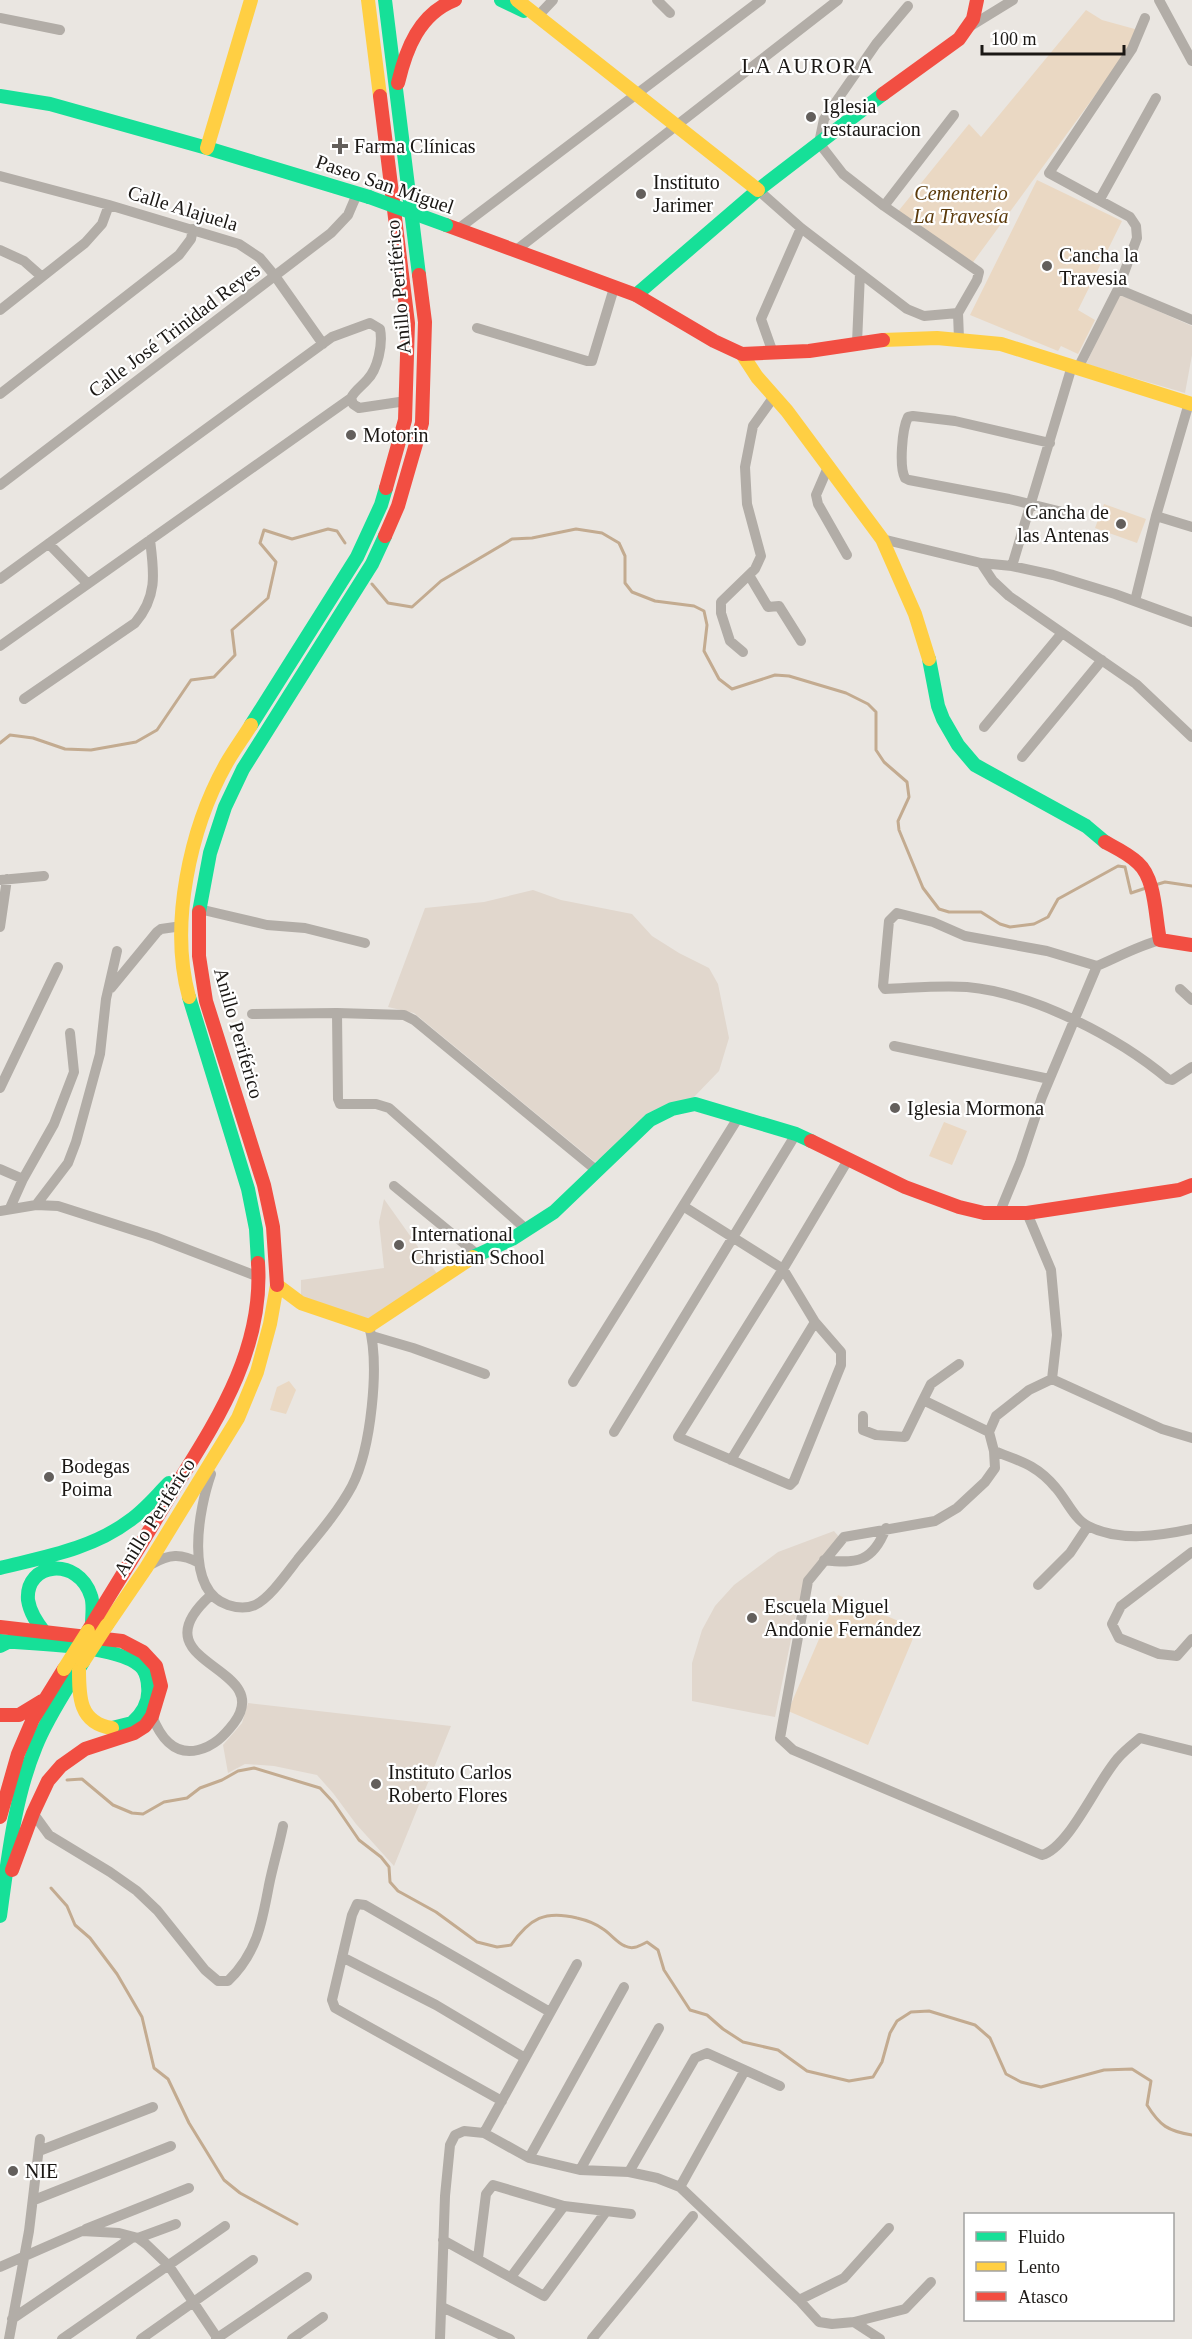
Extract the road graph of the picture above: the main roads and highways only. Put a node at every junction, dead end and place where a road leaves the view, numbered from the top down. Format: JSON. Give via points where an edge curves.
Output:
{"nodes":[{"id":1,"x":251,"y":0,"type":"edge"},
{"id":2,"x":369,"y":0,"type":"edge"},
{"id":3,"x":386,"y":0,"type":"edge"},
{"id":4,"x":455,"y":0,"type":"edge"},
{"id":5,"x":501,"y":0,"type":"edge"},
{"id":6,"x":517,"y":0,"type":"edge"},
{"id":7,"x":977,"y":0,"type":"edge"},
{"id":8,"x":537,"y":16,"type":"junction"},
{"id":9,"x":396,"y":94,"type":"junction"},
{"id":10,"x":0,"y":96,"type":"edge"},
{"id":11,"x":207,"y":148,"type":"junction"},
{"id":12,"x":758,"y":190,"type":"junction"},
{"id":13,"x":636,"y":295,"type":"junction"},
{"id":14,"x":742,"y":354,"type":"junction"},
{"id":15,"x":1191,"y":403,"type":"edge"},
{"id":16,"x":1192,"y":945,"type":"edge"},
{"id":17,"x":1192,"y":1185,"type":"edge"},
{"id":18,"x":277,"y":1285,"type":"junction"},
{"id":19,"x":302,"y":1303,"type":"junction"},
{"id":20,"x":270,"y":1324,"type":"junction"},
{"id":21,"x":200,"y":1448,"type":"junction"},
{"id":22,"x":0,"y":1568,"type":"edge"},
{"id":23,"x":0,"y":1628,"type":"edge"},
{"id":24,"x":90,"y":1628,"type":"junction"},
{"id":25,"x":45,"y":1633,"type":"junction"},
{"id":26,"x":3,"y":1643,"type":"edge"},
{"id":27,"x":81,"y":1665,"type":"junction"},
{"id":28,"x":44,"y":1700,"type":"junction"},
{"id":29,"x":0,"y":1715,"type":"edge"},
{"id":30,"x":0,"y":1817,"type":"edge"},
{"id":31,"x":3,"y":1897,"type":"junction"},
{"id":32,"x":0,"y":1916,"type":"edge"}],
"edges":[{"from":1,"to":11,"type":"main road"},
{"from":2,"to":21,"type":"main road","name":"Anillo Periférico","via":[[408,323],[405,420],[381,505],[357,557],[226,764],[193,849],[183,903],[186,985],[248,1189],[259,1277],[254,1321],[242,1367]]},
{"from":3,"to":9,"type":"main road","name":"Anillo Periférico"},
{"from":4,"to":9,"type":"main road","via":[[425,18],[412,37]]},
{"from":5,"to":8,"type":"main road"},
{"from":6,"to":8,"type":"main road"},
{"from":7,"to":12,"type":"main road","via":[[973,19],[959,39]]},
{"from":8,"to":12,"type":"main road"},
{"from":9,"to":18,"type":"main road","name":"Anillo Periférico","via":[[425,322],[422,423],[398,506],[372,564],[243,769],[225,807],[210,853],[200,909],[199,956],[206,1002],[264,1185],[273,1227]]},
{"from":10,"to":11,"type":"main road","name":"Paseo San Miguel","via":[[50,104]]},
{"from":11,"to":13,"type":"main road","name":"Paseo San Miguel","bridge":true,"via":[[363,195]]},
{"from":12,"to":13,"type":"main road"},
{"from":13,"to":14,"type":"main road","name":"Paseo San Miguel"},
{"from":14,"to":15,"type":"main road","via":[[809,351],[893,339],[959,339],[1001,344]]},
{"from":14,"to":16,"type":"main road","via":[[751,371],[787,411],[882,538],[915,614],[932,667],[938,706],[958,745],[975,765],[1086,826],[1134,859],[1151,886],[1160,940]]},
{"from":17,"to":19,"type":"main road","via":[[1028,1213],[999,1214],[959,1207],[905,1187],[796,1134],[695,1104],[650,1120],[554,1212],[404,1300],[370,1331]]},
{"from":18,"to":19,"type":"main road"},
{"from":18,"to":20,"type":"main road","name":"Anillo Periférico"},
{"from":19,"to":20,"type":"main road","via":[[277,1311]]},
{"from":20,"to":27,"type":"main road","name":"Anillo Periférico","bridge":true,"via":[[257,1372],[238,1418]]},
{"from":21,"to":22,"type":"main road","via":[[148,1506],[117,1530],[72,1549]]},
{"from":21,"to":24,"type":"main road","name":"Anillo Periférico"},
{"from":23,"to":25,"type":"main road"},
{"from":24,"to":25,"type":"main road","via":[[92,1598],[86,1584],[78,1574],[55,1567],[43,1570],[28,1591],[32,1615]]},
{"from":24,"to":28,"type":"main road","name":"Anillo Periférico","bridge":true},
{"from":25,"to":31,"type":"main road","via":[[122,1641],[143,1652],[156,1666],[162,1686],[145,1726],[85,1749],[61,1766],[48,1782]]},
{"from":26,"to":27,"type":"main road","via":[[106,1650],[143,1668],[149,1686],[148,1700],[132,1724],[113,1728],[97,1724],[85,1713],[79,1692]]},
{"from":27,"to":31,"type":"main road","name":"Anillo Periférico","via":[[31,1758],[12,1831]]},
{"from":28,"to":29,"type":"main road","via":[[19,1715]]},
{"from":28,"to":30,"type":"main road","name":"Anillo Periférico","via":[[18,1754]]},
{"from":31,"to":32,"type":"main road","name":"Anillo Periférico"}]}
